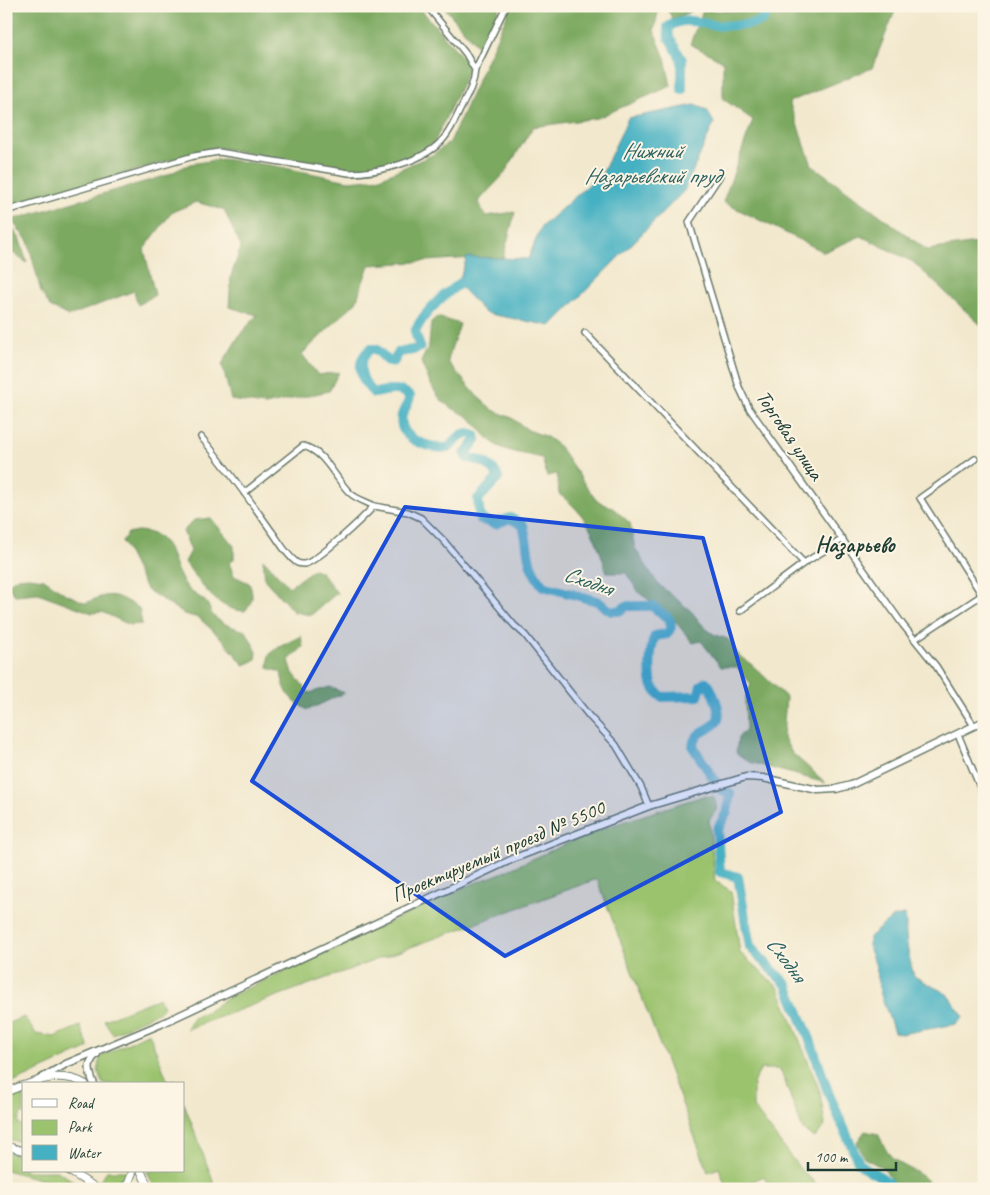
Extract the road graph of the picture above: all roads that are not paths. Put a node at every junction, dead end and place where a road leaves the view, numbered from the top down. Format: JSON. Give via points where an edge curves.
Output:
{"nodes":[{"id":1,"x":427,"y":6,"type":"edge"},
{"id":2,"x":506,"y":6,"type":"edge"},
{"id":3,"x":475,"y":70,"type":"junction"},
{"id":4,"x":721,"y":174,"type":"dead end"},
{"id":5,"x":6,"y":211,"type":"edge"},
{"id":6,"x":585,"y":333,"type":"dead end"},
{"id":7,"x":201,"y":437,"type":"dead end"},
{"id":8,"x":975,"y":459,"type":"dead end"},
{"id":9,"x":244,"y":493,"type":"junction"},
{"id":10,"x":374,"y":506,"type":"junction"},
{"id":11,"x":843,"y":539,"type":"junction"},
{"id":12,"x":804,"y":563,"type":"junction"},
{"id":13,"x":740,"y":611,"type":"dead end"},
{"id":14,"x":915,"y":638,"type":"junction"},
{"id":15,"x":984,"y":721,"type":"edge"},
{"id":16,"x":974,"y":726,"type":"junction"},
{"id":17,"x":958,"y":734,"type":"junction"},
{"id":18,"x":984,"y":797,"type":"edge"},
{"id":19,"x":649,"y":806,"type":"junction"},
{"id":20,"x":100,"y":1051,"type":"junction"},
{"id":21,"x":34,"y":1082,"type":"edge"},
{"id":22,"x":38,"y":1082,"type":"edge"},
{"id":23,"x":80,"y":1082,"type":"edge"},
{"id":24,"x":93,"y":1082,"type":"edge"},
{"id":25,"x":22,"y":1086,"type":"edge"},
{"id":26,"x":6,"y":1092,"type":"edge"},
{"id":27,"x":6,"y":1146,"type":"edge"},
{"id":28,"x":22,"y":1151,"type":"edge"},
{"id":29,"x":71,"y":1172,"type":"edge"},
{"id":30,"x":133,"y":1172,"type":"edge"},
{"id":31,"x":141,"y":1172,"type":"edge"},
{"id":32,"x":98,"y":1189,"type":"edge"},
{"id":33,"x":121,"y":1189,"type":"edge"},
{"id":34,"x":149,"y":1189,"type":"edge"}],
"edges":[{"from":1,"to":3,"type":"street"},
{"from":2,"to":3,"type":"street"},
{"from":3,"to":5,"type":"street","via":[[474,81],[445,138],[430,150],[390,168],[349,173],[219,152],[194,156]]},
{"from":4,"to":11,"type":"street","name":"Торговая улица","via":[[689,222],[739,387],[750,408]]},
{"from":6,"to":12,"type":"street"},
{"from":7,"to":9,"type":"street"},
{"from":8,"to":14,"type":"street","via":[[920,498],[982,595]]},
{"from":9,"to":10,"type":"street","via":[[303,446],[311,448],[325,462],[351,494]]},
{"from":9,"to":10,"type":"street","via":[[283,546],[301,564],[306,564],[356,526]]},
{"from":10,"to":19,"type":"street","via":[[408,512],[421,518],[444,541],[616,745]]},
{"from":11,"to":12,"type":"street"},
{"from":11,"to":14,"type":"street","name":"Торговая улица"},
{"from":12,"to":13,"type":"street"},
{"from":14,"to":16,"type":"street","name":"Торговая улица"},
{"from":15,"to":16,"type":"street","name":"Проектируемый проезд № 5500"},
{"from":16,"to":17,"type":"street","name":"Проектируемый проезд № 5500"},
{"from":17,"to":18,"type":"street"},
{"from":17,"to":19,"type":"street","name":"Проектируемый проезд № 5500","via":[[851,785],[836,789],[818,790],[755,777],[723,782]]},
{"from":19,"to":20,"type":"street","name":"Проектируемый проезд № 5500","via":[[515,858]]},
{"from":20,"to":21,"type":"street","name":"Проектируемый проезд № 5500","via":[[66,1064]]},
{"from":20,"to":24,"type":"street","via":[[89,1065]]},
{"from":22,"to":23,"type":"main road","via":[[67,1077]]},
{"from":25,"to":26,"type":"main road"},
{"from":27,"to":28,"type":"main road"},
{"from":29,"to":32,"type":"main road"},
{"from":30,"to":33,"type":"main road","via":[[128,1184]]},
{"from":31,"to":34,"type":"main road"}]}
